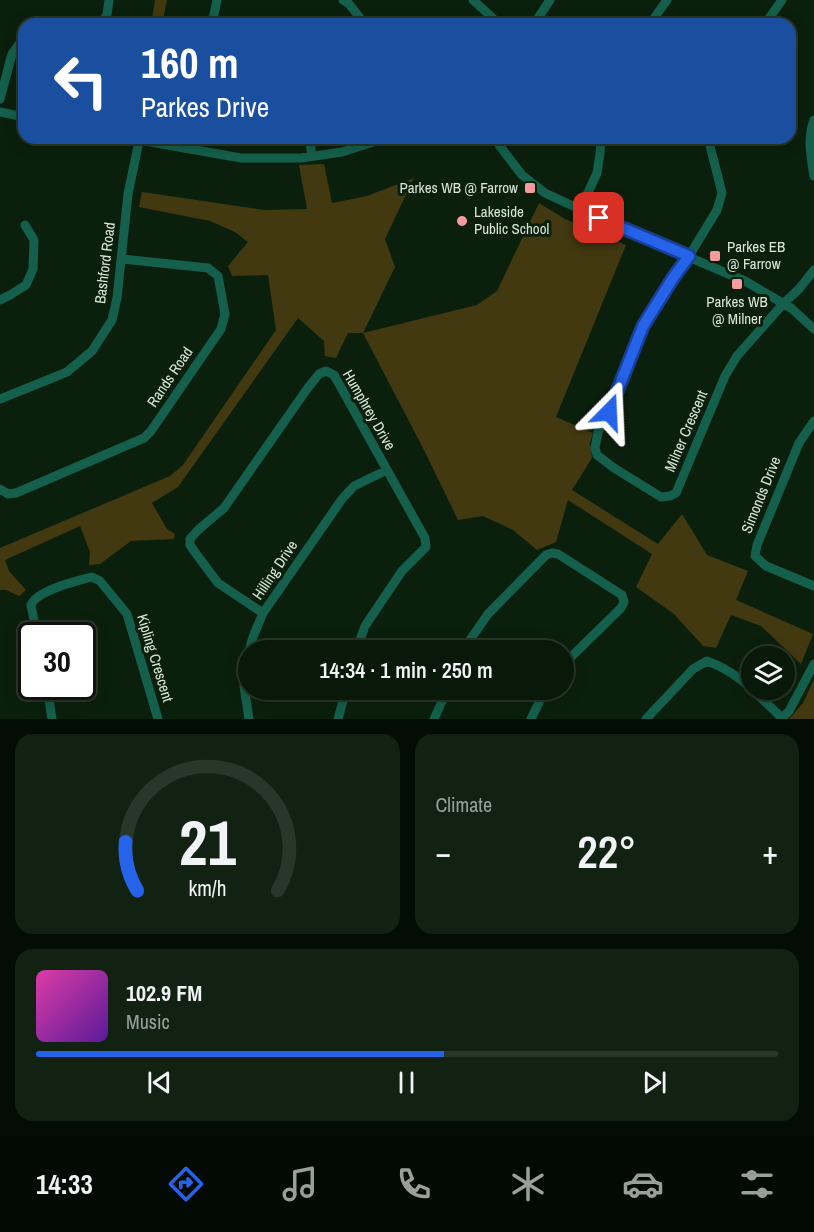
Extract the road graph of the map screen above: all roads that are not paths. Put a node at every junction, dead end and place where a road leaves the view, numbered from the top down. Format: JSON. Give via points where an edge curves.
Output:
{"nodes":[{"id":1,"x":109,"y":0,"type":"edge"},
{"id":2,"x":217,"y":0,"type":"edge"},
{"id":3,"x":343,"y":0,"type":"edge"},
{"id":4,"x":473,"y":0,"type":"edge"},
{"id":5,"x":550,"y":0,"type":"edge"},
{"id":6,"x":667,"y":0,"type":"edge"},
{"id":7,"x":782,"y":0,"type":"edge"},
{"id":8,"x":105,"y":18,"type":"edge"},
{"id":9,"x":213,"y":18,"type":"edge"},
{"id":10,"x":360,"y":18,"type":"edge"},
{"id":11,"x":492,"y":18,"type":"edge"},
{"id":12,"x":538,"y":18,"type":"edge"},
{"id":13,"x":654,"y":18,"type":"edge"},
{"id":14,"x":769,"y":18,"type":"edge"},
{"id":15,"x":18,"y":46,"type":"edge"},
{"id":16,"x":0,"y":99,"type":"edge"},
{"id":17,"x":0,"y":112,"type":"edge"},
{"id":18,"x":18,"y":116,"type":"edge"},
{"id":19,"x":814,"y":120,"type":"edge"},
{"id":20,"x":138,"y":144,"type":"edge"},
{"id":21,"x":157,"y":144,"type":"edge"},
{"id":22,"x":310,"y":144,"type":"edge"},
{"id":23,"x":367,"y":144,"type":"edge"},
{"id":24,"x":499,"y":144,"type":"edge"},
{"id":25,"x":601,"y":144,"type":"edge"},
{"id":26,"x":710,"y":144,"type":"edge"},
{"id":27,"x":312,"y":156,"type":"junction"},
{"id":28,"x":814,"y":176,"type":"edge"},
{"id":29,"x":580,"y":210,"type":"junction"},
{"id":30,"x":25,"y":225,"type":"dead end"},
{"id":31,"x":689,"y":256,"type":"junction"},
{"id":32,"x":122,"y":259,"type":"junction"},
{"id":33,"x":814,"y":270,"type":"edge"},
{"id":34,"x":0,"y":300,"type":"edge"},
{"id":35,"x":783,"y":304,"type":"junction"},
{"id":36,"x":814,"y":329,"type":"edge"},
{"id":37,"x":0,"y":399,"type":"edge"},
{"id":38,"x":814,"y":421,"type":"edge"},
{"id":39,"x":387,"y":470,"type":"junction"},
{"id":40,"x":0,"y":489,"type":"edge"},
{"id":41,"x":814,"y":586,"type":"edge"},
{"id":42,"x":263,"y":613,"type":"junction"},
{"id":43,"x":34,"y":622,"type":"edge"},
{"id":44,"x":360,"y":640,"type":"edge"},
{"id":45,"x":470,"y":640,"type":"edge"},
{"id":46,"x":574,"y":654,"type":"edge"},
{"id":47,"x":814,"y":664,"type":"edge"},
{"id":48,"x":741,"y":679,"type":"edge"},
{"id":49,"x":49,"y":700,"type":"edge"},
{"id":50,"x":343,"y":700,"type":"edge"},
{"id":51,"x":443,"y":700,"type":"edge"},
{"id":52,"x":540,"y":700,"type":"edge"},
{"id":53,"x":763,"y":700,"type":"edge"},
{"id":54,"x":782,"y":718,"type":"edge"},
{"id":55,"x":52,"y":719,"type":"edge"},
{"id":56,"x":158,"y":719,"type":"edge"},
{"id":57,"x":249,"y":719,"type":"edge"},
{"id":58,"x":338,"y":719,"type":"edge"},
{"id":59,"x":434,"y":719,"type":"edge"},
{"id":60,"x":531,"y":719,"type":"edge"},
{"id":61,"x":646,"y":719,"type":"edge"}],
"edges":[{"from":1,"to":8,"type":"street"},
{"from":2,"to":9,"type":"street"},
{"from":3,"to":10,"type":"street"},
{"from":4,"to":11,"type":"street"},
{"from":5,"to":12,"type":"street"},
{"from":6,"to":13,"type":"street"},
{"from":7,"to":14,"type":"street"},
{"from":15,"to":16,"type":"street"},
{"from":17,"to":18,"type":"street"},
{"from":19,"to":28,"type":"street","via":[[810,131]]},
{"from":20,"to":32,"type":"street","name":"Bashford Road","via":[[128,194]]},
{"from":21,"to":27,"type":"street","via":[[241,158]]},
{"from":22,"to":27,"type":"street"},
{"from":23,"to":27,"type":"street"},
{"from":24,"to":29,"type":"street","via":[[522,175],[545,193]]},
{"from":25,"to":29,"type":"street","via":[[597,173]]},
{"from":26,"to":31,"type":"street","via":[[722,193],[717,210]]},
{"from":29,"to":31,"type":"street"},
{"from":30,"to":34,"type":"street","via":[[34,240],[33,269],[26,285]]},
{"from":31,"to":35,"type":"street","via":[[745,281]]},
{"from":31,"to":35,"type":"street","name":"Milner Crescent","via":[[643,326],[598,432],[595,448],[597,455],[614,468],[661,497],[676,493],[737,356]]},
{"from":32,"to":37,"type":"street","name":"Bashford Road","via":[[112,320],[92,351],[67,372]]},
{"from":32,"to":40,"type":"street","name":"Rands Road","via":[[208,268],[218,276],[225,314],[221,329],[144,438],[16,493]]},
{"from":33,"to":35,"type":"street"},
{"from":35,"to":36,"type":"street"},
{"from":38,"to":41,"type":"street","name":"Simonds Drive","via":[[799,443],[755,556],[766,566]]},
{"from":39,"to":42,"type":"street","name":"Hilling Drive","via":[[354,486],[342,499]]},
{"from":39,"to":42,"type":"street","name":"Humphrey Drive","via":[[334,375],[326,371],[319,374],[224,508],[190,539],[190,545],[218,583]]},
{"from":39,"to":44,"type":"street","name":"Humphrey Drive","via":[[425,538],[426,547],[402,571]]},
{"from":42,"to":57,"type":"street","name":"Hilling Drive","via":[[246,661],[244,686]]},
{"from":43,"to":56,"type":"street","name":"Kipling Crescent","via":[[31,605],[40,595],[92,577],[100,581],[127,614]]},
{"from":45,"to":46,"type":"street","via":[[488,614],[546,555],[558,554],[622,596],[624,602]]},
{"from":47,"to":54,"type":"street"},
{"from":48,"to":61,"type":"street","via":[[708,662],[693,669]]},
{"from":49,"to":55,"type":"street"},
{"from":50,"to":58,"type":"street"},
{"from":51,"to":59,"type":"street"},
{"from":52,"to":60,"type":"street"},
{"from":53,"to":54,"type":"street"}]}
